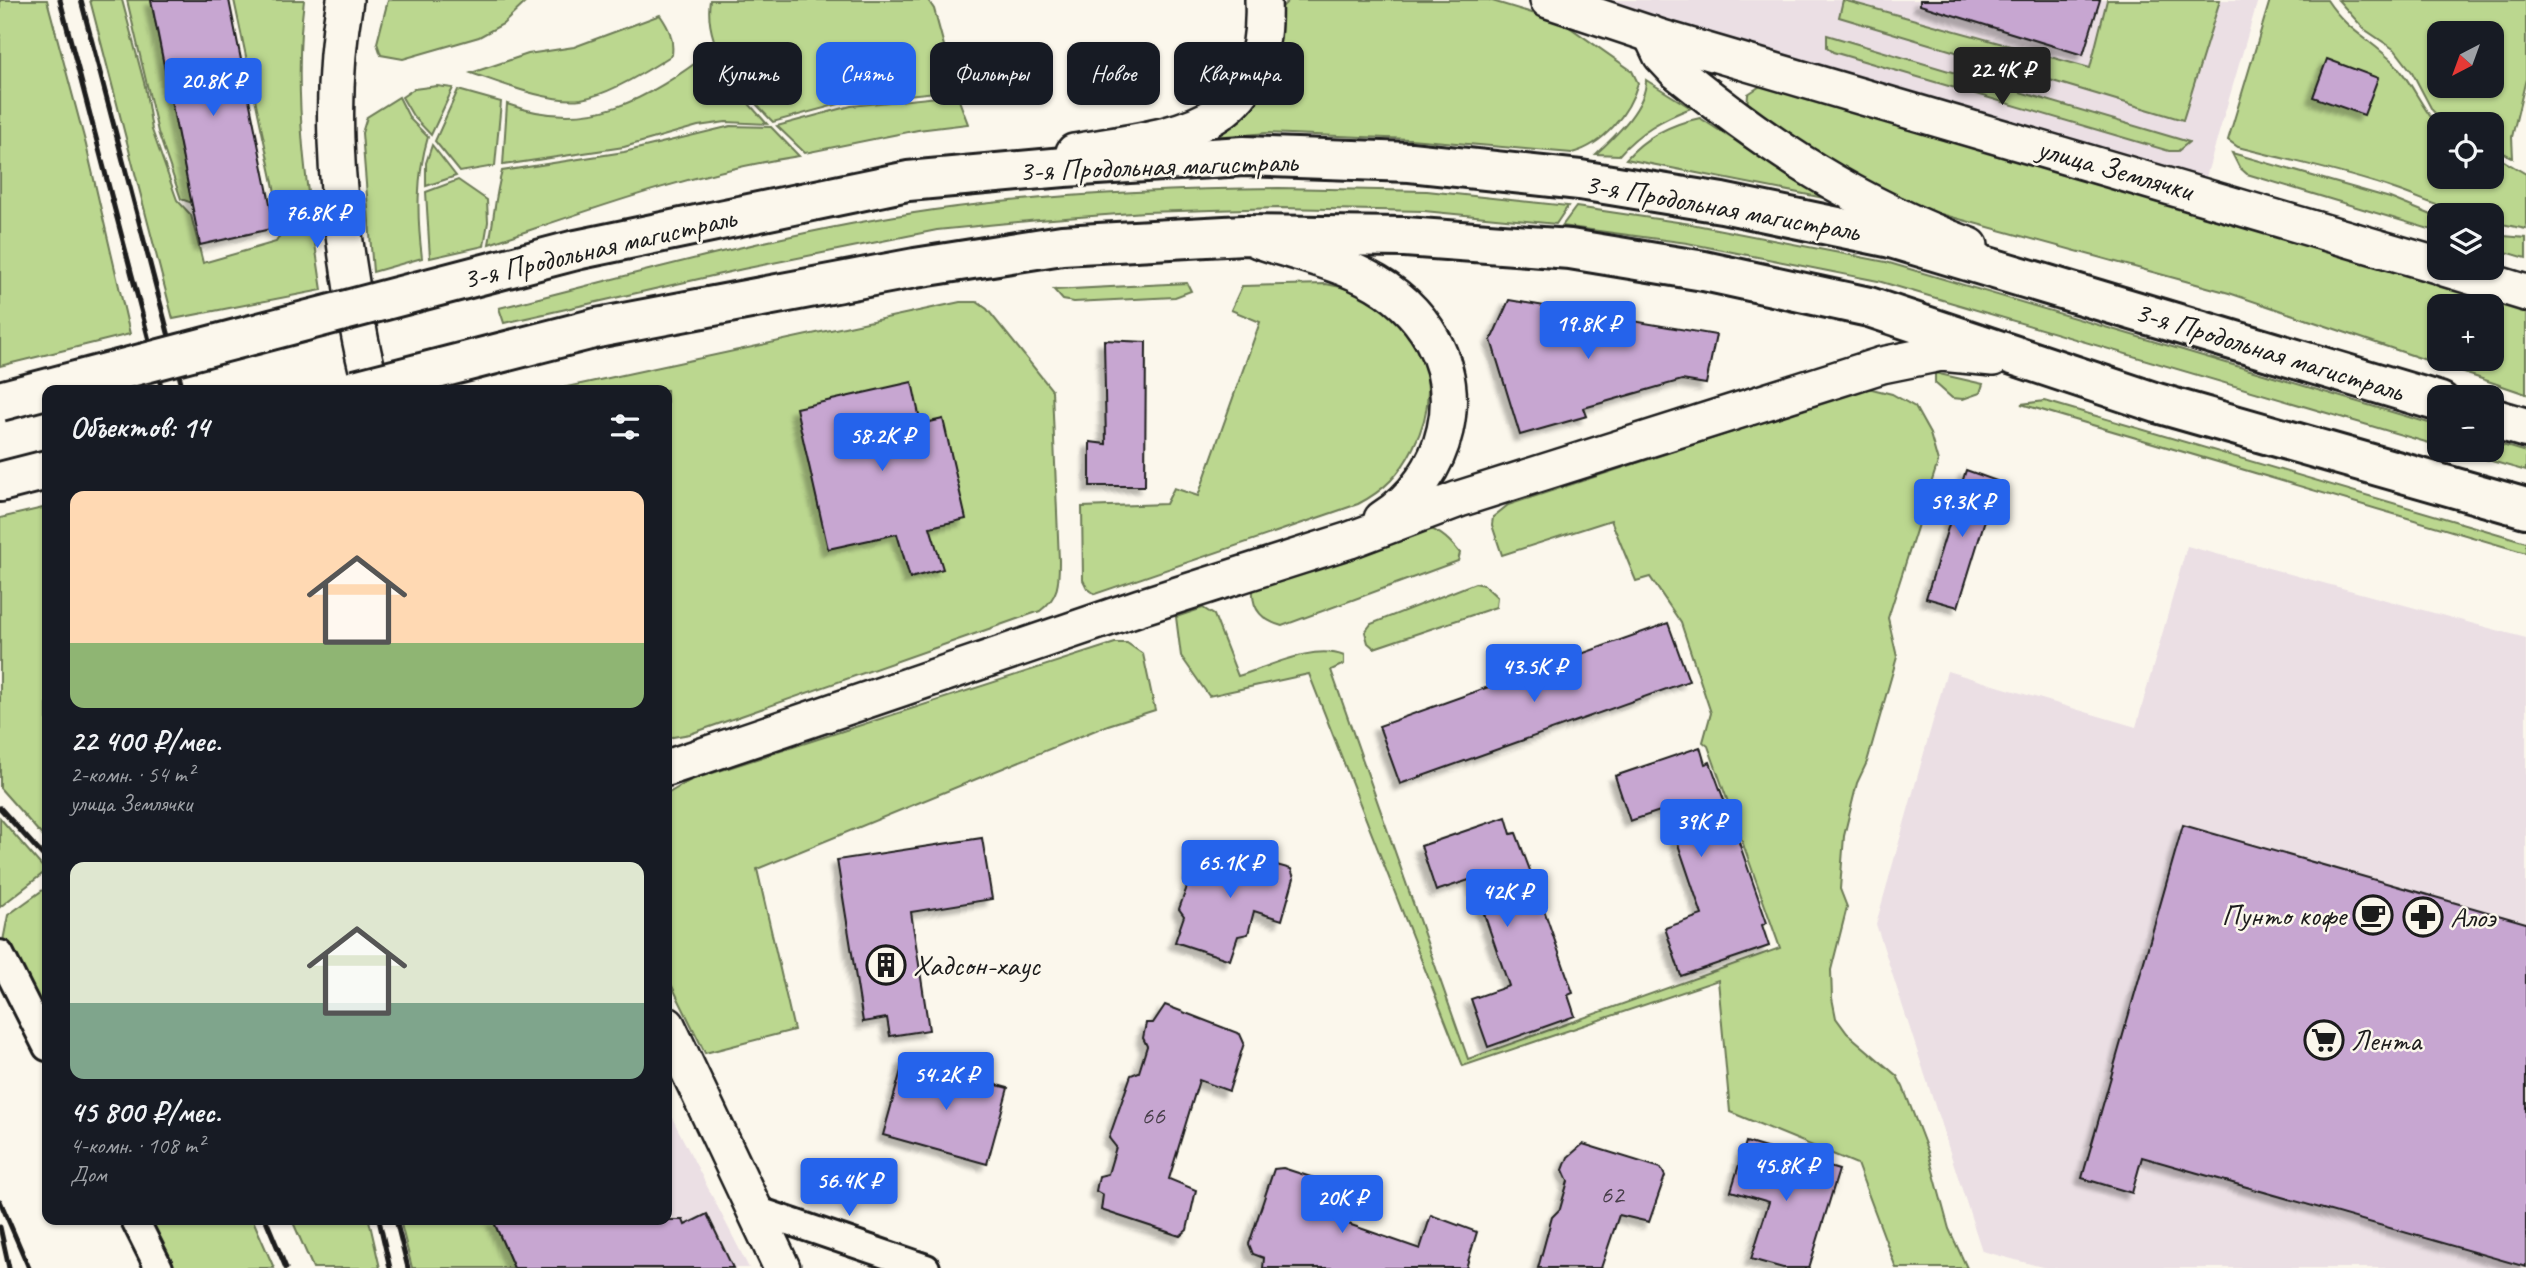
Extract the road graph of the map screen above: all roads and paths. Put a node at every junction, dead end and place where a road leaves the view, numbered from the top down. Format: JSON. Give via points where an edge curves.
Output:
{"nodes":[{"id":1,"x":345,"y":0,"type":"edge"},
{"id":2,"x":371,"y":0,"type":"edge"},
{"id":3,"x":1263,"y":0,"type":"edge"},
{"id":4,"x":1548,"y":0,"type":"edge"},
{"id":5,"x":1651,"y":34,"type":"junction"},
{"id":6,"x":336,"y":62,"type":"junction"},
{"id":7,"x":908,"y":181,"type":"junction"},
{"id":8,"x":1243,"y":235,"type":"junction"},
{"id":9,"x":2427,"y":263,"type":"edge"},
{"id":10,"x":2484,"y":280,"type":"edge"},
{"id":11,"x":2526,"y":293,"type":"edge"},
{"id":12,"x":2183,"y":324,"type":"junction"},
{"id":13,"x":61,"y":385,"type":"edge"},
{"id":14,"x":371,"y":385,"type":"edge"},
{"id":15,"x":375,"y":385,"type":"edge"},
{"id":16,"x":42,"y":390,"type":"edge"},
{"id":17,"x":2427,"y":398,"type":"edge"},
{"id":18,"x":0,"y":401,"type":"edge"},
{"id":19,"x":2157,"y":402,"type":"junction"},
{"id":20,"x":2504,"y":422,"type":"edge"},
{"id":21,"x":2526,"y":428,"type":"edge"},
{"id":22,"x":42,"y":471,"type":"edge"},
{"id":23,"x":0,"y":482,"type":"edge"},
{"id":24,"x":2526,"y":508,"type":"edge"},
{"id":25,"x":1350,"y":540,"type":"junction"},
{"id":26,"x":672,"y":766,"type":"edge"},
{"id":27,"x":0,"y":954,"type":"edge"},
{"id":28,"x":672,"y":1035,"type":"edge"},
{"id":29,"x":42,"y":1037,"type":"edge"},
{"id":30,"x":756,"y":1210,"type":"junction"},
{"id":31,"x":138,"y":1225,"type":"edge"},
{"id":32,"x":159,"y":1268,"type":"edge"},
{"id":33,"x":782,"y":1268,"type":"edge"},
{"id":34,"x":926,"y":1268,"type":"edge"}],
"edges":[{"from":1,"to":6,"type":"main road"},
{"from":2,"to":6,"type":"main road","via":[[361,26]]},
{"from":3,"to":7,"type":"main road","via":[[1260,57],[1252,78],[1243,93],[1201,124],[1154,139]]},
{"from":4,"to":5,"type":"main road","name":"улица Землячки"},
{"from":5,"to":9,"type":"main road","name":"улица Землячки"},
{"from":5,"to":12,"type":"main road","via":[[1661,55],[1694,86],[1796,162],[1843,189],[1943,236]]},
{"from":6,"to":14,"type":"main road","via":[[337,188],[362,357]]},
{"from":7,"to":12,"type":"highway","name":"3-я Продольная магистраль","via":[[1244,156],[1410,163],[1580,180],[1891,238]]},
{"from":7,"to":13,"type":"highway","name":"3-я Продольная магистраль","bridge":true,"via":[[576,250]]},
{"from":8,"to":15,"type":"highway","bridge":true,"via":[[1062,245],[915,268],[597,328]]},
{"from":8,"to":19,"type":"highway","via":[[1405,237],[1570,249],[1704,271],[1869,307]]},
{"from":8,"to":25,"type":"main road","via":[[1383,287],[1419,319],[1441,353],[1450,395],[1435,460],[1396,511]]},
{"from":10,"to":11,"type":"main road","name":"улица Землячки"},
{"from":12,"to":17,"type":"highway","name":"3-я Продольная магистраль"},
{"from":16,"to":18,"type":"highway","name":"3-я Продольная магистраль","bridge":true},
{"from":19,"to":24,"type":"highway"},
{"from":19,"to":25,"type":"main road","via":[[2036,367],[1966,353],[1914,356],[1459,499]]},
{"from":20,"to":21,"type":"highway"},
{"from":22,"to":23,"type":"highway"},
{"from":25,"to":26,"type":"main road"},
{"from":27,"to":29,"type":"street"},
{"from":28,"to":30,"type":"main road"},
{"from":30,"to":33,"type":"main road"},
{"from":30,"to":34,"type":"street"},
{"from":31,"to":32,"type":"street"}]}
